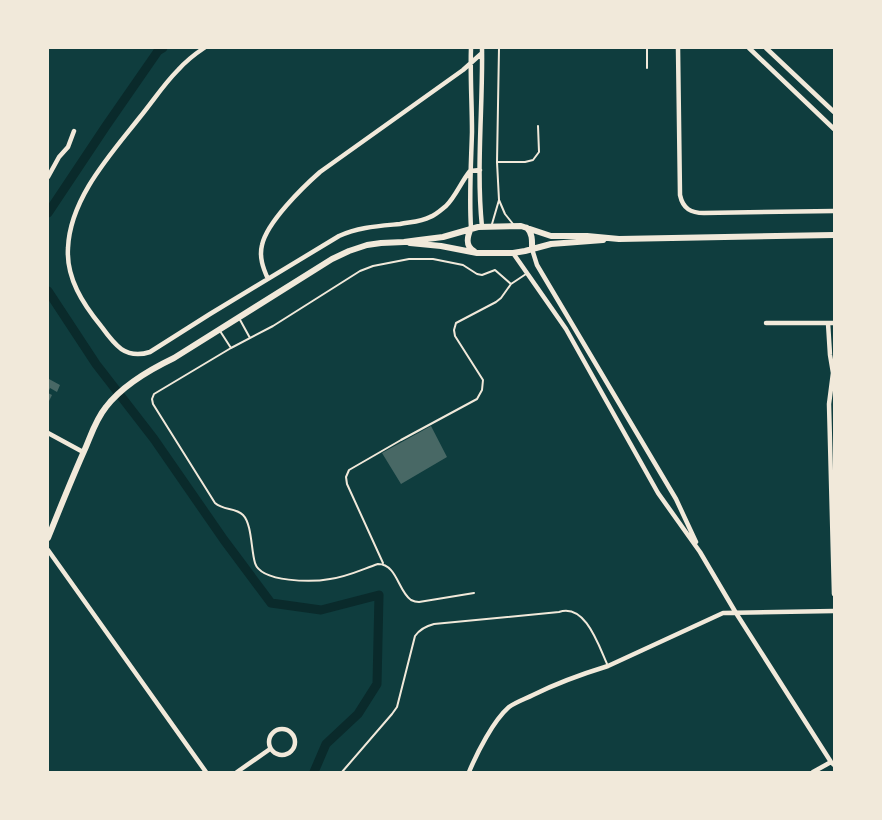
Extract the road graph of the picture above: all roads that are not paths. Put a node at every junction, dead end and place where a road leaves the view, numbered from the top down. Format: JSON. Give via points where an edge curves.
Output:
{"nodes":[{"id":1,"x":204,"y":48,"type":"edge"},
{"id":2,"x":471,"y":48,"type":"edge"},
{"id":3,"x":499,"y":48,"type":"edge"},
{"id":4,"x":507,"y":48,"type":"edge"},
{"id":5,"x":647,"y":48,"type":"edge"},
{"id":6,"x":678,"y":48,"type":"edge"},
{"id":7,"x":749,"y":48,"type":"edge"},
{"id":8,"x":766,"y":48,"type":"edge"},
{"id":9,"x":482,"y":50,"type":"edge"},
{"id":10,"x":470,"y":64,"type":"junction"},
{"id":11,"x":647,"y":68,"type":"dead end"},
{"id":12,"x":463,"y":70,"type":"junction"},
{"id":13,"x":470,"y":72,"type":"junction"},
{"id":14,"x":482,"y":76,"type":"junction"},
{"id":15,"x":812,"y":91,"type":"junction"},
{"id":16,"x":802,"y":97,"type":"junction"},
{"id":17,"x":834,"y":110,"type":"edge"},
{"id":18,"x":824,"y":118,"type":"junction"},
{"id":19,"x":538,"y":126,"type":"dead end"},
{"id":20,"x":834,"y":128,"type":"edge"},
{"id":21,"x":74,"y":131,"type":"dead end"},
{"id":22,"x":497,"y":162,"type":"junction"},
{"id":23,"x":480,"y":170,"type":"junction"},
{"id":24,"x":470,"y":171,"type":"junction"},
{"id":25,"x":48,"y":177,"type":"edge"},
{"id":26,"x":499,"y":200,"type":"junction"},
{"id":27,"x":834,"y":211,"type":"edge"},
{"id":28,"x":520,"y":226,"type":"junction"},
{"id":29,"x":482,"y":227,"type":"junction"},
{"id":30,"x":490,"y":227,"type":"junction"},
{"id":31,"x":471,"y":228,"type":"junction"},
{"id":32,"x":834,"y":235,"type":"edge"},
{"id":33,"x":619,"y":239,"type":"junction"},
{"id":34,"x":404,"y":242,"type":"junction"},
{"id":35,"x":532,"y":249,"type":"junction"},
{"id":36,"x":477,"y":253,"type":"junction"},
{"id":37,"x":513,"y":253,"type":"junction"},
{"id":38,"x":528,"y":273,"type":"junction"},
{"id":39,"x":268,"y":279,"type":"junction"},
{"id":40,"x":511,"y":284,"type":"junction"},
{"id":41,"x":280,"y":291,"type":"junction"},
{"id":42,"x":239,"y":318,"type":"junction"},
{"id":43,"x":766,"y":323,"type":"dead end"},
{"id":44,"x":828,"y":323,"type":"junction"},
{"id":45,"x":834,"y":323,"type":"edge"},
{"id":46,"x":219,"y":330,"type":"junction"},
{"id":47,"x":250,"y":338,"type":"junction"},
{"id":48,"x":231,"y":348,"type":"junction"},
{"id":49,"x":160,"y":365,"type":"junction"},
{"id":50,"x":48,"y":433,"type":"edge"},
{"id":51,"x":83,"y":452,"type":"junction"},
{"id":52,"x":833,"y":468,"type":"edge"},
{"id":53,"x":48,"y":538,"type":"edge"},
{"id":54,"x":48,"y":550,"type":"edge"},
{"id":55,"x":700,"y":552,"type":"junction"},
{"id":56,"x":383,"y":564,"type":"junction"},
{"id":57,"x":474,"y":592,"type":"dead end"},
{"id":58,"x":834,"y":594,"type":"edge"},
{"id":59,"x":834,"y":611,"type":"edge"},
{"id":60,"x":736,"y":613,"type":"junction"},
{"id":61,"x":608,"y":666,"type":"junction"},
{"id":62,"x":270,"y":749,"type":"junction"},
{"id":63,"x":833,"y":763,"type":"edge"},
{"id":64,"x":206,"y":772,"type":"edge"},
{"id":65,"x":237,"y":772,"type":"edge"},
{"id":66,"x":342,"y":772,"type":"edge"},
{"id":67,"x":469,"y":772,"type":"edge"},
{"id":68,"x":814,"y":772,"type":"edge"}],
"edges":[{"from":1,"to":39,"type":"street","via":[[169,80],[95,175],[78,207],[71,229],[68,247],[71,274],[78,292],[111,340],[124,351],[134,354],[150,352]]},
{"from":2,"to":10,"type":"street"},
{"from":3,"to":4,"type":"lane"},
{"from":3,"to":22,"type":"lane"},
{"from":5,"to":11,"type":"lane"},
{"from":6,"to":27,"type":"street","via":[[680,195],[683,204],[697,213]]},
{"from":7,"to":16,"type":"street"},
{"from":8,"to":15,"type":"street"},
{"from":9,"to":10,"type":"street"},
{"from":9,"to":14,"type":"street"},
{"from":10,"to":12,"type":"street"},
{"from":10,"to":13,"type":"street"},
{"from":12,"to":13,"type":"street"},
{"from":12,"to":39,"type":"street","via":[[301,189],[264,239],[262,263]]},
{"from":13,"to":14,"type":"street"},
{"from":13,"to":24,"type":"street"},
{"from":14,"to":23,"type":"street"},
{"from":15,"to":16,"type":"street"},
{"from":15,"to":17,"type":"street"},
{"from":16,"to":18,"type":"street"},
{"from":17,"to":18,"type":"street"},
{"from":18,"to":20,"type":"street"},
{"from":19,"to":22,"type":"lane","via":[[539,152],[533,160]]},
{"from":21,"to":25,"type":"street","via":[[68,147]]},
{"from":22,"to":26,"type":"lane"},
{"from":23,"to":24,"type":"street"},
{"from":23,"to":29,"type":"street"},
{"from":24,"to":31,"type":"street"},
{"from":24,"to":39,"type":"street","via":[[452,200],[430,217],[346,232]]},
{"from":26,"to":28,"type":"lane","via":[[508,218]]},
{"from":26,"to":30,"type":"lane"},
{"from":28,"to":30,"type":"main road"},
{"from":28,"to":33,"type":"main road","via":[[551,236]]},
{"from":28,"to":35,"type":"main road","via":[[531,233]]},
{"from":29,"to":30,"type":"main road"},
{"from":29,"to":31,"type":"main road"},
{"from":31,"to":34,"type":"main road","via":[[443,238]]},
{"from":31,"to":36,"type":"main road","via":[[468,244]]},
{"from":32,"to":33,"type":"main road"},
{"from":33,"to":35,"type":"main road","via":[[552,244]]},
{"from":34,"to":36,"type":"main road"},
{"from":34,"to":41,"type":"main road","via":[[358,248],[332,259]]},
{"from":35,"to":37,"type":"main road"},
{"from":35,"to":55,"type":"street","via":[[537,265],[676,499]]},
{"from":36,"to":37,"type":"main road"},
{"from":37,"to":38,"type":"street"},
{"from":38,"to":40,"type":"lane"},
{"from":38,"to":55,"type":"street","via":[[566,329],[658,493]]},
{"from":40,"to":47,"type":"lane","via":[[495,270],[482,275],[464,265],[433,259],[391,262],[360,271]]},
{"from":40,"to":56,"type":"lane","via":[[496,302],[456,323],[455,336],[483,380],[477,399],[349,470],[348,484]]},
{"from":41,"to":42,"type":"main road"},
{"from":41,"to":49,"type":"main road","via":[[181,349]]},
{"from":42,"to":46,"type":"main road"},
{"from":42,"to":47,"type":"lane"},
{"from":43,"to":44,"type":"street"},
{"from":44,"to":45,"type":"street"},
{"from":44,"to":52,"type":"street","via":[[833,373],[829,396]]},
{"from":46,"to":48,"type":"lane"},
{"from":46,"to":49,"type":"main road"},
{"from":47,"to":48,"type":"lane"},
{"from":48,"to":56,"type":"lane","via":[[154,394],[152,399],[215,504],[235,510],[247,521],[255,565],[274,577],[294,580],[331,579]]},
{"from":49,"to":51,"type":"main road","via":[[115,397],[102,412]]},
{"from":50,"to":51,"type":"street"},
{"from":51,"to":53,"type":"main road"},
{"from":52,"to":58,"type":"street"},
{"from":54,"to":64,"type":"street"},
{"from":55,"to":60,"type":"street"},
{"from":56,"to":57,"type":"lane","via":[[412,601]]},
{"from":59,"to":60,"type":"street"},
{"from":60,"to":61,"type":"street","via":[[718,615]]},
{"from":60,"to":63,"type":"street"},
{"from":61,"to":66,"type":"lane","via":[[583,617],[565,610],[428,626],[415,636],[397,707]]},
{"from":61,"to":67,"type":"street","via":[[556,685],[508,708],[482,744]]},
{"from":62,"to":62,"type":"street","via":[[269,736],[275,730],[287,729],[294,735],[294,748],[287,754],[278,754]]},
{"from":62,"to":65,"type":"street"},
{"from":63,"to":68,"type":"street"}]}
